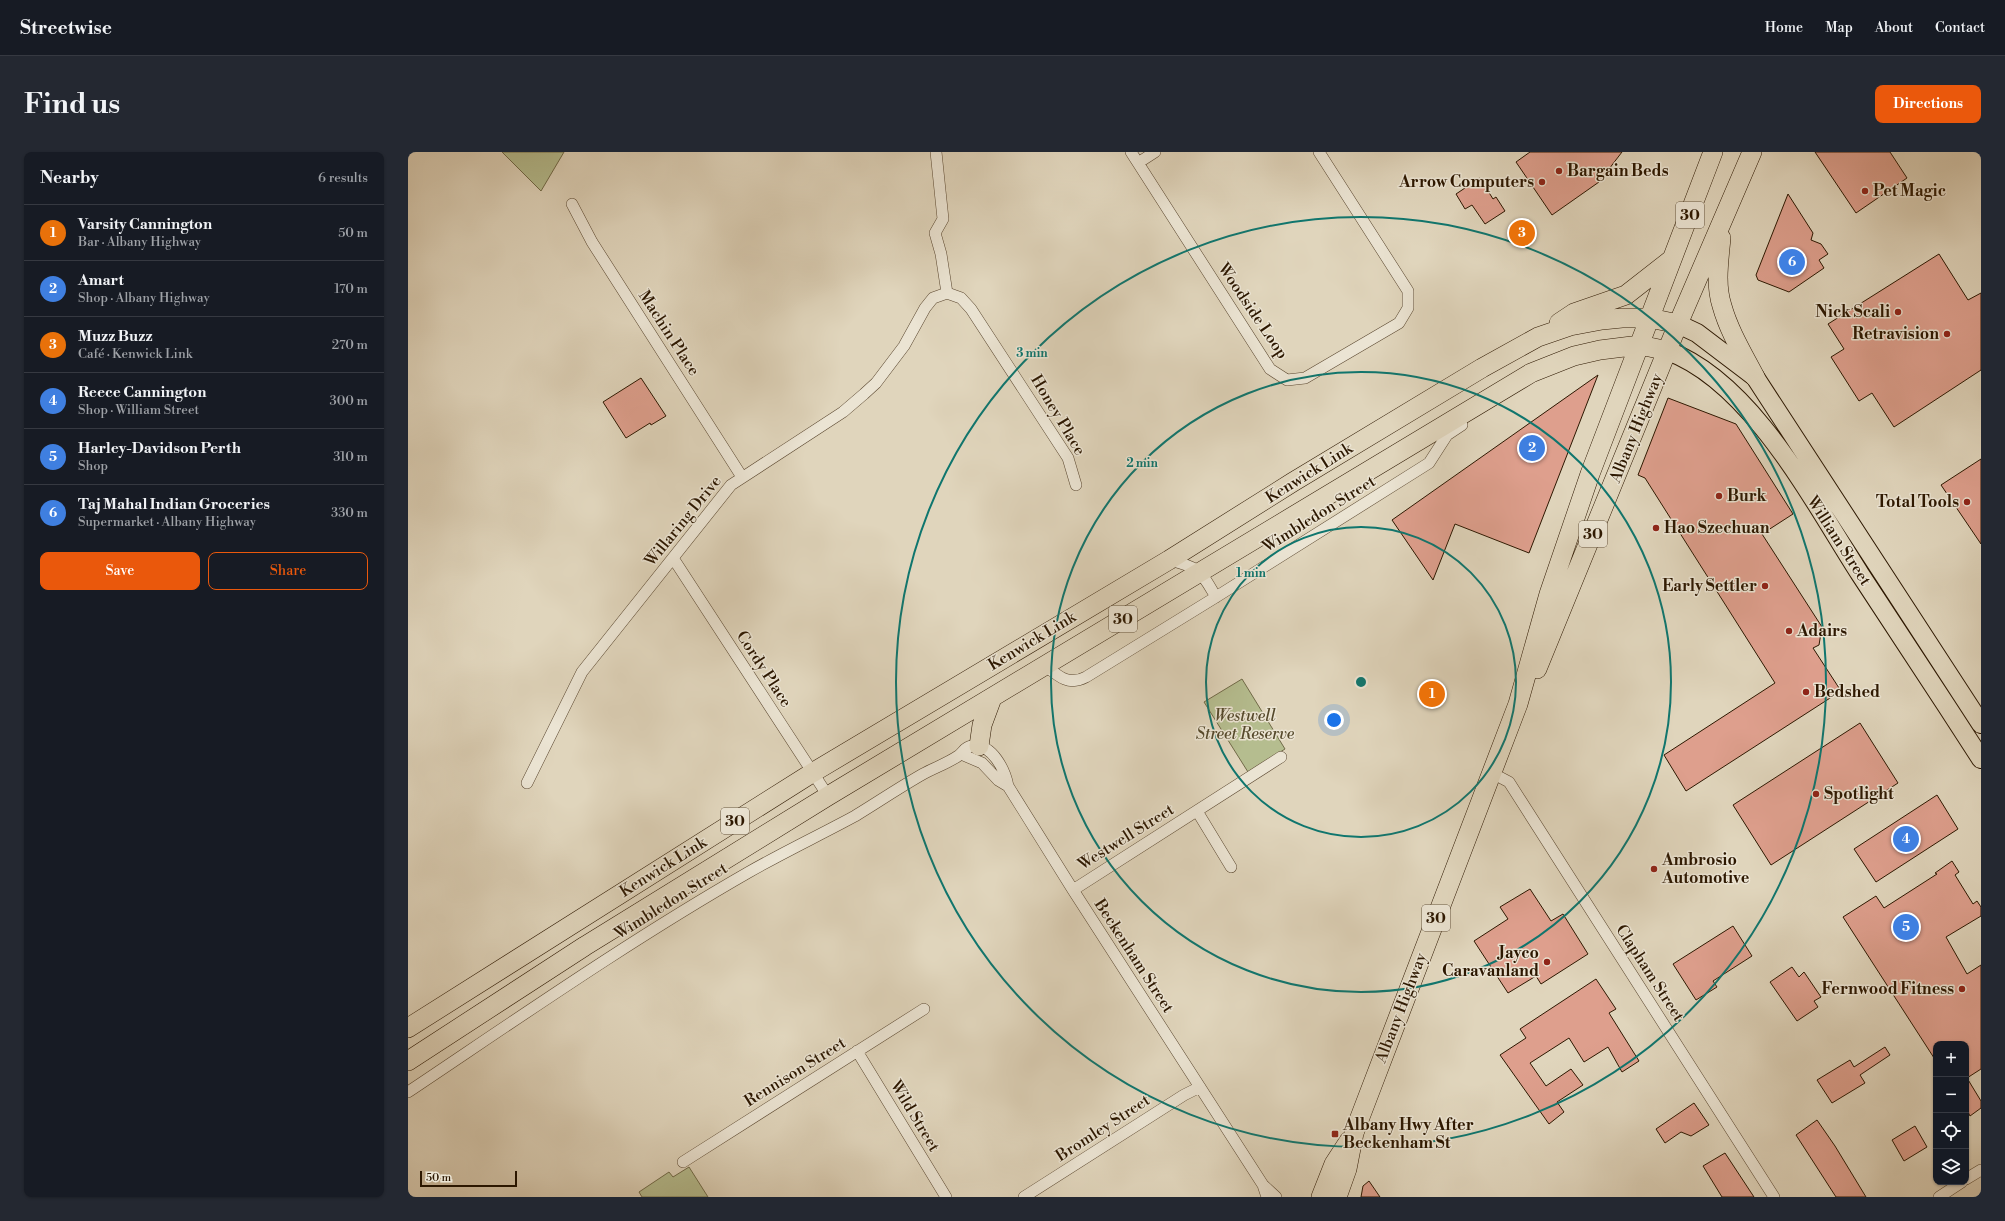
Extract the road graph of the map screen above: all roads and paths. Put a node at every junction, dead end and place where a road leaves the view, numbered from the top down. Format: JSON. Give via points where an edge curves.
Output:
{"nodes":[{"id":1,"x":936,"y":152,"type":"edge"},
{"id":2,"x":1131,"y":152,"type":"edge"},
{"id":3,"x":1155,"y":152,"type":"edge"},
{"id":4,"x":1319,"y":152,"type":"edge"},
{"id":5,"x":1713,"y":152,"type":"edge"},
{"id":6,"x":1752,"y":152,"type":"edge"},
{"id":7,"x":1138,"y":163,"type":"junction"},
{"id":8,"x":572,"y":204,"type":"dead end"},
{"id":9,"x":1724,"y":217,"type":"junction"},
{"id":10,"x":1674,"y":258,"type":"junction"},
{"id":11,"x":947,"y":293,"type":"junction"},
{"id":12,"x":1650,"y":318,"type":"junction"},
{"id":13,"x":1678,"y":324,"type":"junction"},
{"id":14,"x":1538,"y":337,"type":"junction"},
{"id":15,"x":1640,"y":345,"type":"junction"},
{"id":16,"x":1668,"y":351,"type":"junction"},
{"id":17,"x":1755,"y":376,"type":"junction"},
{"id":18,"x":1489,"y":398,"type":"junction"},
{"id":19,"x":742,"y":477,"type":"junction"},
{"id":20,"x":1076,"y":485,"type":"dead end"},
{"id":21,"x":673,"y":558,"type":"junction"},
{"id":22,"x":1169,"y":560,"type":"junction"},
{"id":23,"x":1201,"y":572,"type":"junction"},
{"id":24,"x":1216,"y":597,"type":"junction"},
{"id":25,"x":1046,"y":666,"type":"junction"},
{"id":26,"x":992,"y":698,"type":"junction"},
{"id":27,"x":1518,"y":704,"type":"junction"},
{"id":28,"x":1981,"y":724,"type":"edge"},
{"id":29,"x":979,"y":746,"type":"junction"},
{"id":30,"x":961,"y":754,"type":"junction"},
{"id":31,"x":1281,"y":757,"type":"dead end"},
{"id":32,"x":1981,"y":759,"type":"edge"},
{"id":33,"x":812,"y":773,"type":"junction"},
{"id":34,"x":1492,"y":773,"type":"junction"},
{"id":35,"x":527,"y":783,"type":"dead end"},
{"id":36,"x":1008,"y":786,"type":"junction"},
{"id":37,"x":828,"y":796,"type":"junction"},
{"id":38,"x":1198,"y":811,"type":"junction"},
{"id":39,"x":1231,"y":867,"type":"dead end"},
{"id":40,"x":1073,"y":890,"type":"junction"},
{"id":41,"x":924,"y":1009,"type":"dead end"},
{"id":42,"x":408,"y":1028,"type":"edge"},
{"id":43,"x":857,"y":1051,"type":"junction"},
{"id":44,"x":408,"y":1061,"type":"edge"},
{"id":45,"x":1200,"y":1088,"type":"junction"},
{"id":46,"x":408,"y":1092,"type":"edge"},
{"id":47,"x":1354,"y":1133,"type":"junction"},
{"id":48,"x":683,"y":1162,"type":"dead end"},
{"id":49,"x":1981,"y":1170,"type":"edge"},
{"id":50,"x":1969,"y":1178,"type":"edge"},
{"id":51,"x":1263,"y":1185,"type":"junction"},
{"id":52,"x":1957,"y":1185,"type":"edge"},
{"id":53,"x":946,"y":1197,"type":"edge"},
{"id":54,"x":1024,"y":1197,"type":"edge"},
{"id":55,"x":1267,"y":1197,"type":"edge"},
{"id":56,"x":1276,"y":1197,"type":"edge"},
{"id":57,"x":1321,"y":1197,"type":"edge"},
{"id":58,"x":1337,"y":1197,"type":"edge"},
{"id":59,"x":1774,"y":1197,"type":"edge"},
{"id":60,"x":1939,"y":1197,"type":"edge"}],
"edges":[{"from":1,"to":11,"type":"street","via":[[943,219],[935,233]]},
{"from":2,"to":7,"type":"street","name":"Woodside Loop"},
{"from":3,"to":7,"type":"street"},
{"from":4,"to":7,"type":"street","name":"Woodside Loop","via":[[1408,291],[1408,308],[1399,323],[1305,378],[1287,380],[1270,369]]},
{"from":5,"to":10,"type":"highway","name":"Albany Highway","number":"30"},
{"from":6,"to":9,"type":"highway","name":"Albany Highway","number":"30"},
{"from":8,"to":19,"type":"street","name":"Machin Place","via":[[592,242]]},
{"from":9,"to":13,"type":"highway","name":"Albany Highway","number":"30"},
{"from":9,"to":17,"type":"highway","via":[[1718,261],[1722,307]]},
{"from":10,"to":12,"type":"highway","name":"Albany Highway","number":"30"},
{"from":10,"to":14,"type":"highway","via":[[1626,295],[1574,313]]},
{"from":11,"to":19,"type":"street","name":"Willaring Drive","via":[[934,298],[925,308],[904,346],[876,383],[864,394],[843,412]]},
{"from":11,"to":20,"type":"street","name":"Honey Place","via":[[962,298],[971,309],[1068,458]]},
{"from":12,"to":13,"type":"highway","name":"Kenwick Link","number":"30"},
{"from":12,"to":14,"type":"highway","name":"Kenwick Link","number":"30","via":[[1602,320],[1570,326]]},
{"from":12,"to":15,"type":"highway","name":"Albany Highway","number":"30"},
{"from":13,"to":16,"type":"highway","name":"Albany Highway","number":"30"},
{"from":13,"to":17,"type":"main road","name":"William Street","via":[[1697,333]]},
{"from":14,"to":22,"type":"highway","name":"Kenwick Link","number":"30","via":[[1371,434]]},
{"from":15,"to":16,"type":"highway","name":"Kenwick Link","number":"30"},
{"from":15,"to":18,"type":"highway","name":"Kenwick Link","number":"30","via":[[1574,356],[1531,373]]},
{"from":15,"to":27,"type":"highway","name":"Albany Highway","number":"30","via":[[1590,474],[1549,594]]},
{"from":16,"to":27,"type":"highway","name":"Albany Highway","number":"30","via":[[1543,657]]},
{"from":16,"to":32,"type":"main road","name":"William Street","via":[[1710,373],[1725,386],[1744,405],[1787,460]]},
{"from":17,"to":28,"type":"main road","name":"William Street"},
{"from":18,"to":23,"type":"highway","name":"Kenwick Link","number":"30"},
{"from":18,"to":24,"type":"street","name":"Wimbledon Street","via":[[1477,415],[1447,435],[1429,463]]},
{"from":19,"to":21,"type":"street","name":"Willaring Drive","via":[[731,485]]},
{"from":21,"to":33,"type":"street","name":"Cordy Place"},
{"from":21,"to":35,"type":"street","name":"Willaring Drive","via":[[582,672]]},
{"from":22,"to":23,"type":"street","via":[[1189,565]]},
{"from":22,"to":33,"type":"highway","name":"Kenwick Link","number":"30"},
{"from":23,"to":24,"type":"street"},
{"from":23,"to":25,"type":"highway","name":"Kenwick Link","number":"30"},
{"from":24,"to":25,"type":"street","name":"Wimbledon Street","via":[[1081,680],[1068,681]]},
{"from":25,"to":26,"type":"highway","name":"Kenwick Link","number":"30"},
{"from":26,"to":29,"type":"highway","via":[[982,725]]},
{"from":26,"to":37,"type":"highway","name":"Kenwick Link","number":"30"},
{"from":27,"to":34,"type":"highway","name":"Albany Highway","number":"30"},
{"from":29,"to":30,"type":"street","name":"Wimbledon Street","via":[[968,747]]},
{"from":29,"to":36,"type":"street","name":"Beckenham Street","via":[[995,757],[1007,778]]},
{"from":30,"to":36,"type":"street","via":[[982,763],[998,780]]},
{"from":30,"to":46,"type":"street","name":"Wimbledon Street","via":[[661,925]]},
{"from":31,"to":38,"type":"street","name":"Westwell Street"},
{"from":33,"to":37,"type":"street","name":"Cordy Place"},
{"from":33,"to":42,"type":"highway","name":"Kenwick Link","number":"30"},
{"from":34,"to":47,"type":"highway","name":"Albany Highway","number":"30"},
{"from":34,"to":59,"type":"street","name":"Clapham Street","via":[[1509,782]]},
{"from":36,"to":40,"type":"street","name":"Beckenham Street"},
{"from":37,"to":44,"type":"highway","name":"Kenwick Link","number":"30","via":[[585,946]]},
{"from":38,"to":39,"type":"street","name":"Westwell Street"},
{"from":38,"to":40,"type":"street","name":"Westwell Street"},
{"from":40,"to":45,"type":"street","name":"Beckenham Street"},
{"from":41,"to":43,"type":"street","name":"Rennison Street"},
{"from":43,"to":48,"type":"street","name":"Rennison Street"},
{"from":43,"to":53,"type":"street","name":"Wild Street"},
{"from":45,"to":51,"type":"street","name":"Beckenham Street"},
{"from":45,"to":54,"type":"street","name":"Bromley Street","via":[[1184,1095]]},
{"from":47,"to":57,"type":"highway","name":"Albany Highway","number":"30","via":[[1334,1164]]},
{"from":47,"to":58,"type":"highway","name":"Albany Highway","number":"30","via":[[1347,1169]]},
{"from":49,"to":50,"type":"street"},
{"from":51,"to":55,"type":"street","name":"Beckenham Street"},
{"from":51,"to":56,"type":"street","name":"Beckenham Street"},
{"from":52,"to":60,"type":"street"}]}
